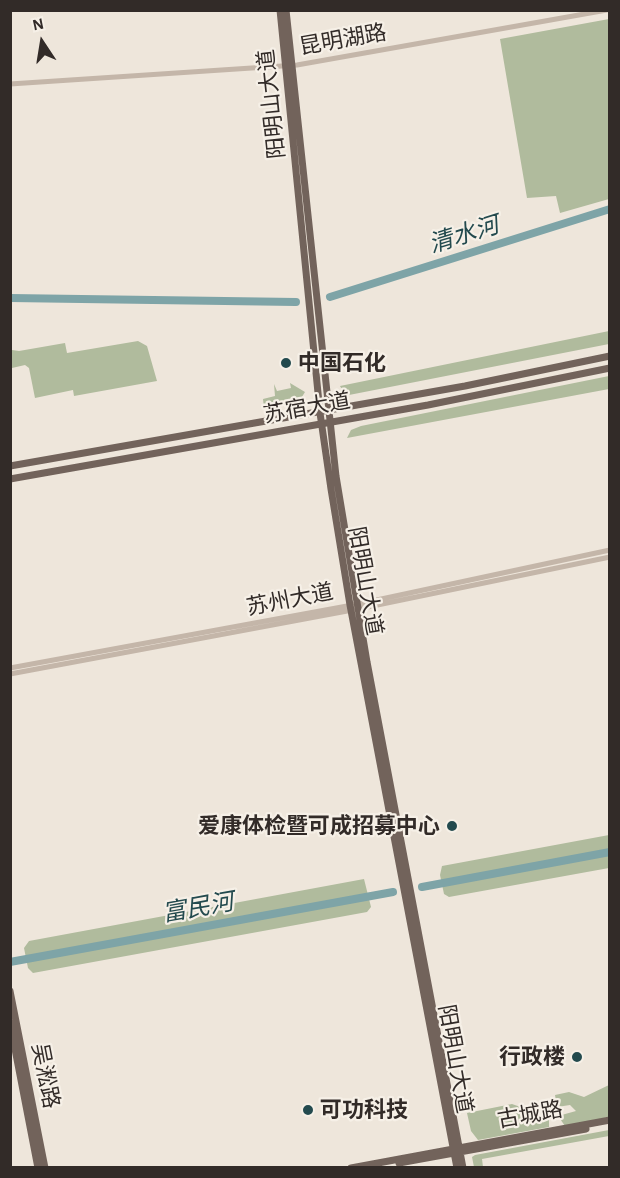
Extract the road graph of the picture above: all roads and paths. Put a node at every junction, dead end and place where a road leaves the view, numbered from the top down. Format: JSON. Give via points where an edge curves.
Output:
{"nodes":[{"id":1,"x":280,"y":10,"type":"edge"},
{"id":2,"x":286,"y":10,"type":"edge"},
{"id":3,"x":607,"y":10,"type":"edge"},
{"id":4,"x":288,"y":66,"type":"junction"},
{"id":5,"x":10,"y":84,"type":"edge"},
{"id":6,"x":609,"y":356,"type":"edge"},
{"id":7,"x":609,"y":368,"type":"edge"},
{"id":8,"x":324,"y":412,"type":"junction"},
{"id":9,"x":325,"y":423,"type":"junction"},
{"id":10,"x":10,"y":466,"type":"edge"},
{"id":11,"x":10,"y":480,"type":"edge"},
{"id":12,"x":609,"y":550,"type":"edge"},
{"id":13,"x":609,"y":557,"type":"edge"},
{"id":14,"x":354,"y":607,"type":"junction"},
{"id":15,"x":10,"y":668,"type":"edge"},
{"id":16,"x":10,"y":674,"type":"edge"},
{"id":17,"x":10,"y":991,"type":"edge"},
{"id":18,"x":10,"y":1023,"type":"edge"},
{"id":19,"x":609,"y":1122,"type":"edge"},
{"id":20,"x":456,"y":1149,"type":"junction"},
{"id":21,"x":38,"y":1167,"type":"edge"},
{"id":22,"x":45,"y":1167,"type":"edge"},
{"id":23,"x":351,"y":1167,"type":"edge"},
{"id":24,"x":373,"y":1167,"type":"edge"},
{"id":25,"x":457,"y":1167,"type":"edge"},
{"id":26,"x":463,"y":1167,"type":"edge"}],
"edges":[{"from":1,"to":4,"type":"main road","name":"阳明山大道"},
{"from":2,"to":4,"type":"main road","name":"阳明山大道"},
{"from":3,"to":4,"type":"street","name":"昆明湖路"},
{"from":4,"to":5,"type":"street","name":"昆明湖路"},
{"from":4,"to":8,"type":"main road","name":"阳明山大道"},
{"from":6,"to":8,"type":"main road","name":"苏宿大道"},
{"from":7,"to":9,"type":"main road","name":"苏宿大道"},
{"from":8,"to":9,"type":"main road","name":"阳明山大道"},
{"from":8,"to":10,"type":"main road","name":"苏宿大道"},
{"from":9,"to":11,"type":"main road","name":"苏宿大道"},
{"from":9,"to":14,"type":"main road","name":"阳明山大道"},
{"from":12,"to":14,"type":"street","name":"苏州大道"},
{"from":13,"to":14,"type":"street","name":"苏州大道"},
{"from":14,"to":15,"type":"street","name":"苏州大道"},
{"from":14,"to":16,"type":"street","name":"苏州大道"},
{"from":14,"to":20,"type":"main road","name":"阳明山大道"},
{"from":17,"to":22,"type":"main road","name":"吴淞路"},
{"from":18,"to":21,"type":"main road","name":"吴淞路"},
{"from":19,"to":20,"type":"main road","name":"古城路"},
{"from":20,"to":23,"type":"main road","name":"古城路"},
{"from":20,"to":24,"type":"main road","name":"古城路"},
{"from":20,"to":25,"type":"main road"},
{"from":20,"to":26,"type":"main road"}]}
